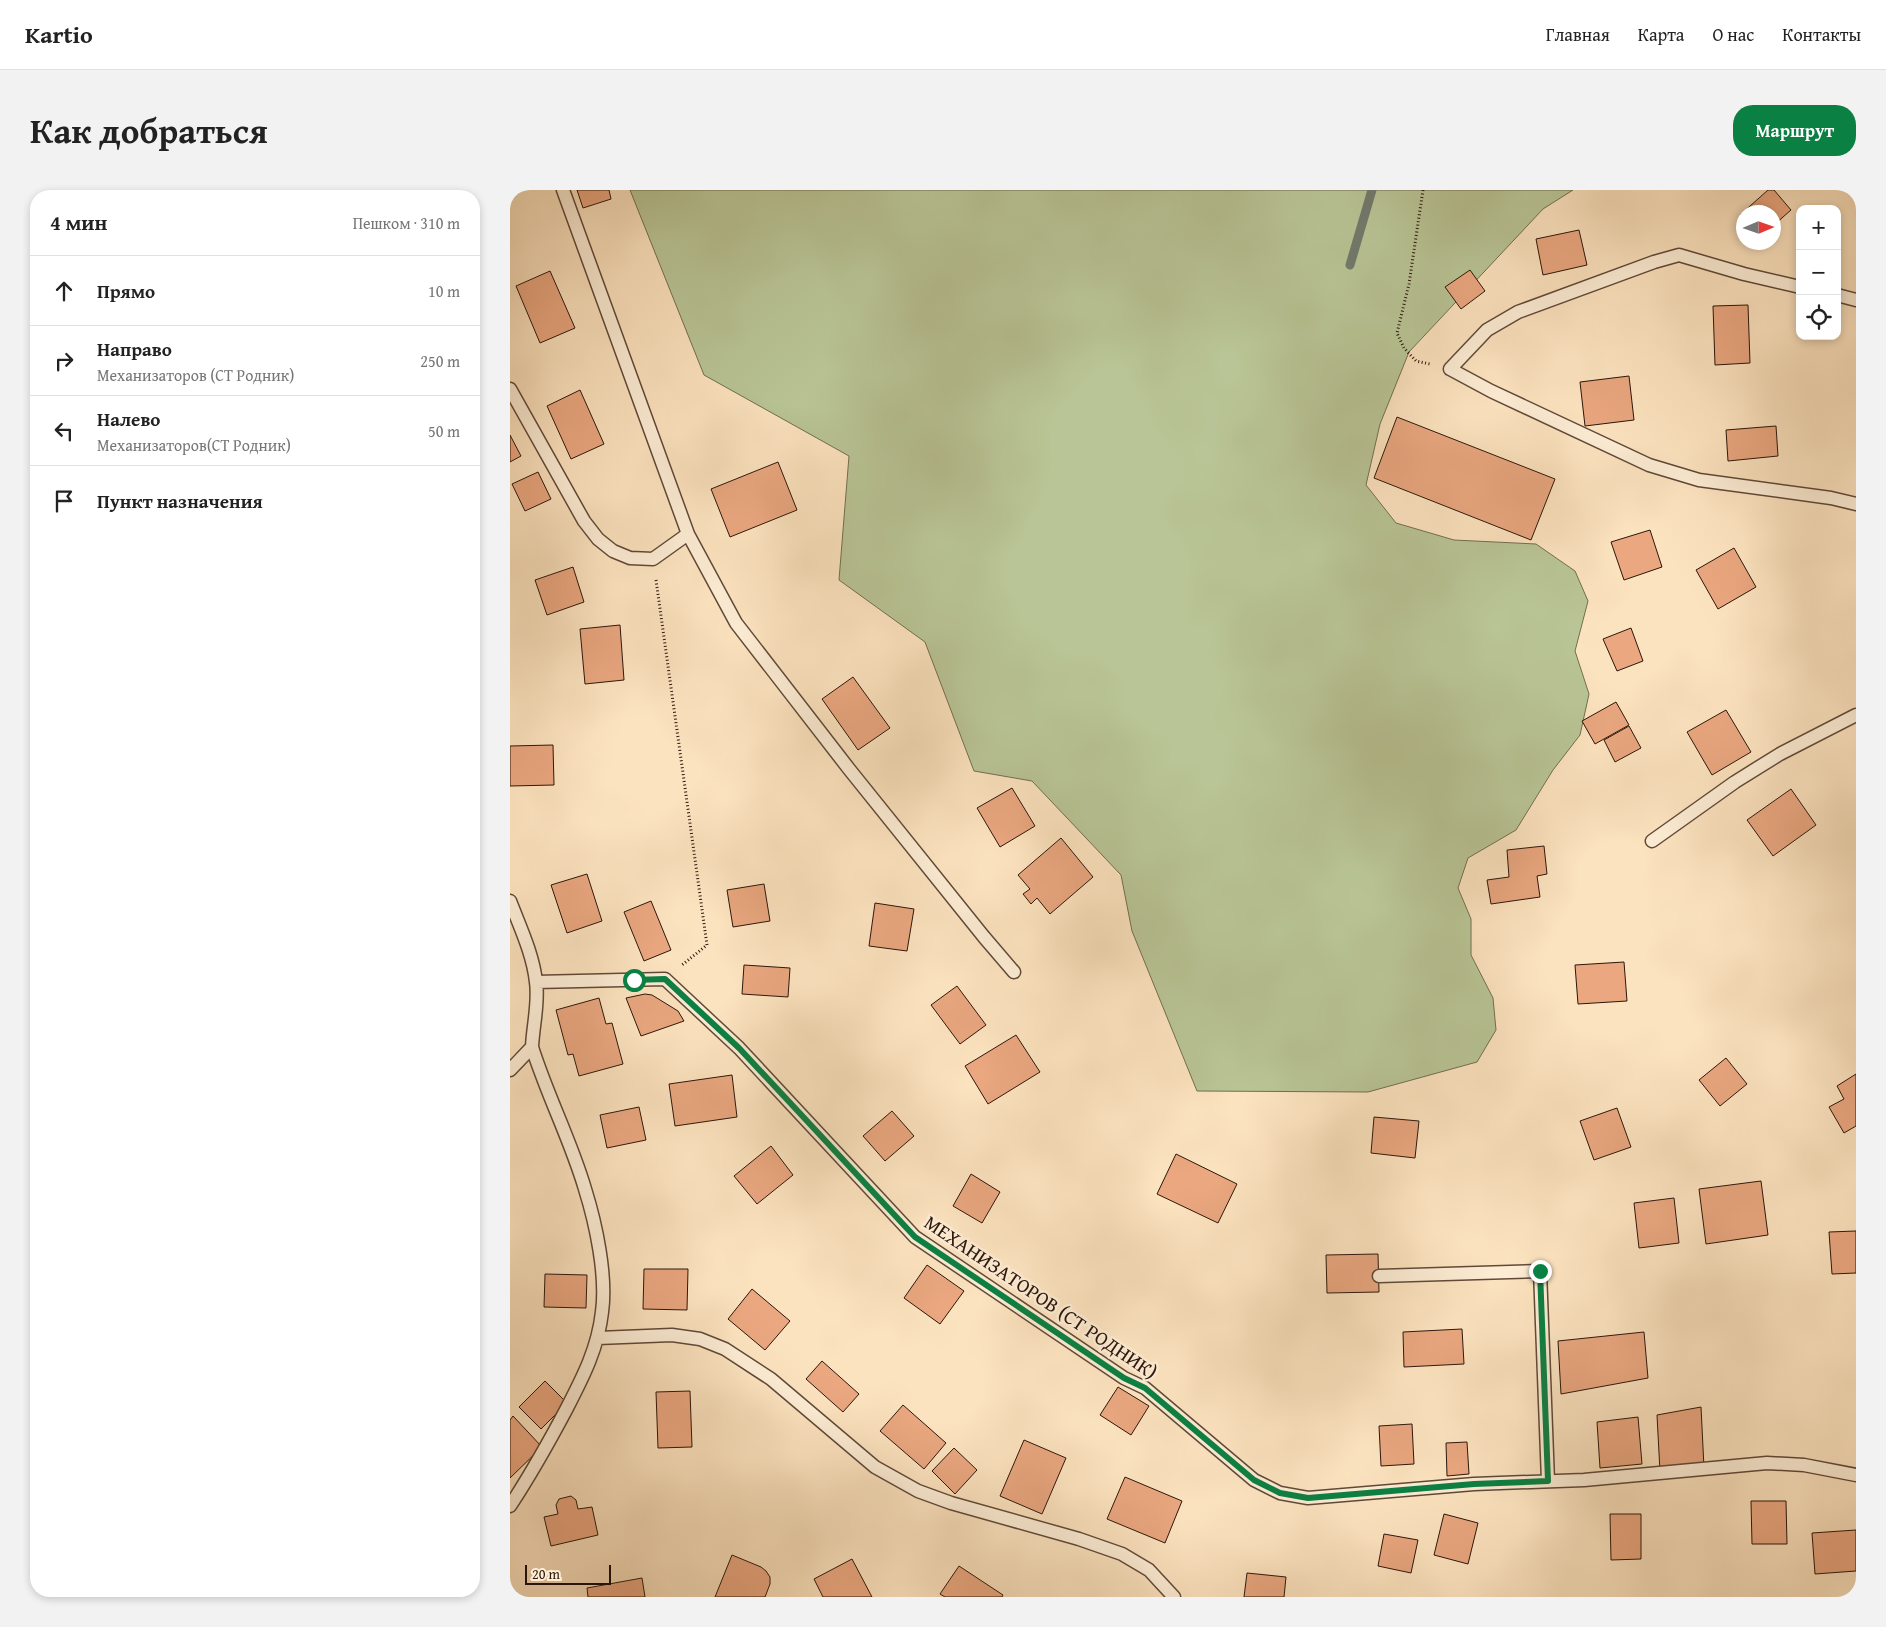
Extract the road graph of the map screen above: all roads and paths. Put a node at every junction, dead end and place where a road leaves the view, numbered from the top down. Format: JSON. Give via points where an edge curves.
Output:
{"nodes":[{"id":1,"x":563,"y":190,"type":"edge"},
{"id":2,"x":1424,"y":190,"type":"edge"},
{"id":3,"x":1796,"y":286,"type":"edge"},
{"id":4,"x":1841,"y":296,"type":"edge"},
{"id":5,"x":1856,"y":300,"type":"edge"},
{"id":6,"x":1450,"y":368,"type":"junction"},
{"id":7,"x":510,"y":389,"type":"edge"},
{"id":8,"x":1856,"y":504,"type":"edge"},
{"id":9,"x":688,"y":534,"type":"junction"},
{"id":10,"x":653,"y":559,"type":"junction"},
{"id":11,"x":1856,"y":715,"type":"edge"},
{"id":12,"x":1652,"y":841,"type":"dead end"},
{"id":13,"x":510,"y":901,"type":"edge"},
{"id":14,"x":1014,"y":972,"type":"dead end"},
{"id":15,"x":665,"y":979,"type":"junction"},
{"id":16,"x":536,"y":982,"type":"junction"},
{"id":17,"x":532,"y":1047,"type":"junction"},
{"id":18,"x":510,"y":1070,"type":"edge"},
{"id":19,"x":1379,"y":1276,"type":"dead end"},
{"id":20,"x":598,"y":1338,"type":"junction"},
{"id":21,"x":1856,"y":1476,"type":"edge"},
{"id":22,"x":1548,"y":1481,"type":"junction"},
{"id":23,"x":510,"y":1506,"type":"edge"},
{"id":24,"x":1174,"y":1597,"type":"edge"}],
"edges":[{"from":1,"to":9,"type":"lane"},
{"from":2,"to":6,"type":"path","via":[[1409,284],[1397,333],[1404,348],[1416,361]]},
{"from":3,"to":6,"type":"lane","via":[[1679,255],[1518,312],[1488,330]]},
{"from":4,"to":5,"type":"lane"},
{"from":6,"to":8,"type":"lane","via":[[1490,391],[1649,465],[1699,480]]},
{"from":7,"to":10,"type":"lane","via":[[584,521],[598,539],[613,551],[630,558]]},
{"from":9,"to":10,"type":"lane"},
{"from":9,"to":14,"type":"lane","via":[[736,623],[849,769]]},
{"from":10,"to":15,"type":"path","via":[[707,945]]},
{"from":11,"to":12,"type":"lane","via":[[1780,754]]},
{"from":13,"to":16,"type":"lane","via":[[533,963]]},
{"from":15,"to":16,"type":"lane"},
{"from":15,"to":22,"type":"lane","name":"МЕХАНИЗАТОРОВ (СТ РОДНИК)","via":[[739,1048],[915,1237],[1124,1378],[1145,1388],[1254,1480],[1280,1493],[1308,1498]]},
{"from":16,"to":17,"type":"lane"},
{"from":17,"to":18,"type":"lane"},
{"from":17,"to":20,"type":"lane","via":[[586,1190],[604,1286]]},
{"from":19,"to":22,"type":"lane","via":[[1540,1271]]},
{"from":20,"to":23,"type":"lane","via":[[590,1362],[539,1461]]},
{"from":20,"to":24,"type":"lane","via":[[672,1335],[700,1339],[725,1349],[771,1379],[875,1467],[918,1491],[1122,1554],[1149,1570]]},
{"from":21,"to":22,"type":"lane","name":"МЕХАНИЗАТОРОВ (СТ РОДНИК)","via":[[1804,1465],[1767,1463]]}]}
